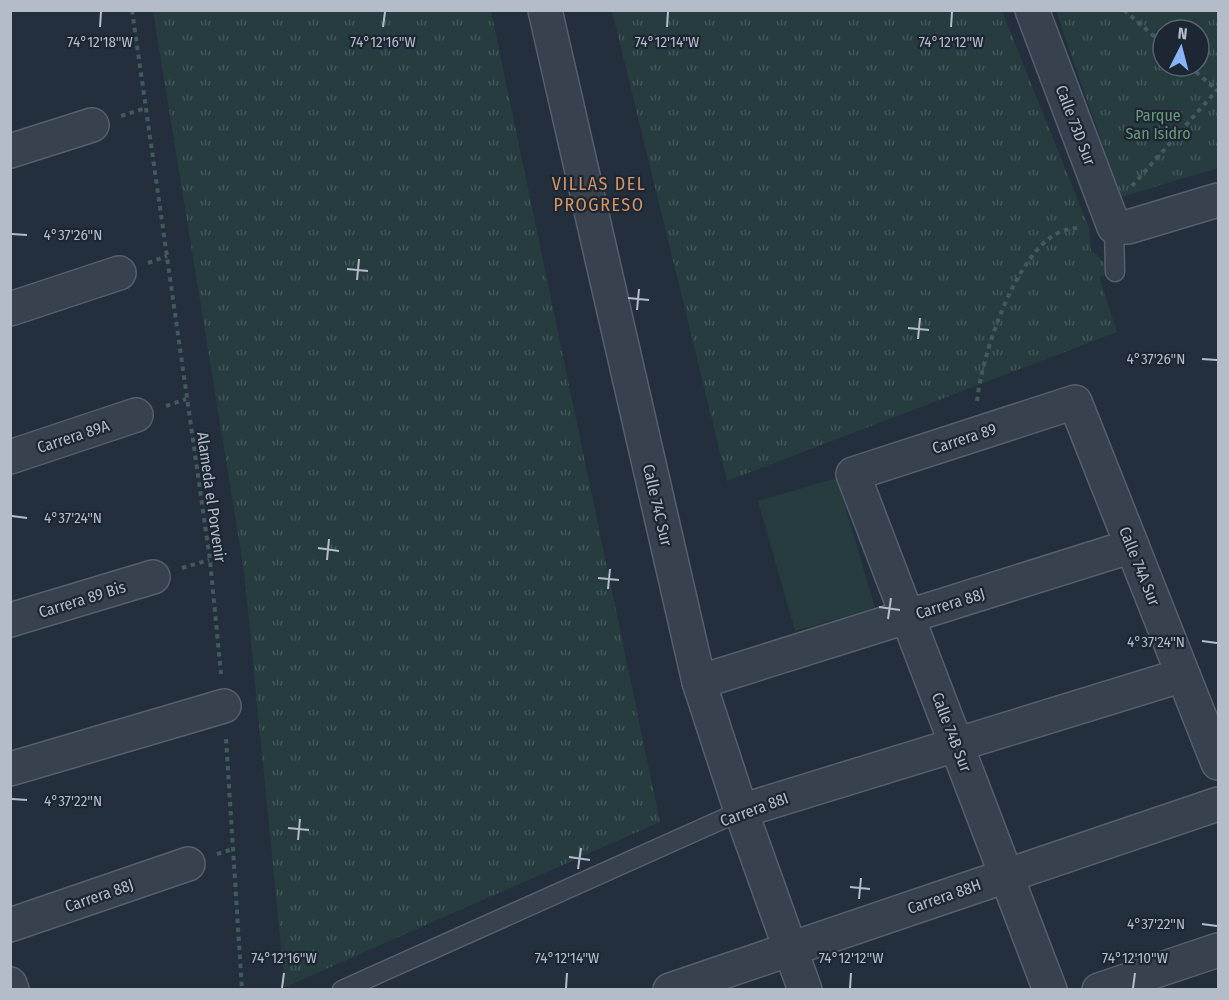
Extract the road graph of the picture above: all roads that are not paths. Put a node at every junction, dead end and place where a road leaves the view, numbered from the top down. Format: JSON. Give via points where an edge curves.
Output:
{"nodes":[{"id":1,"x":545,"y":10,"type":"edge"},
{"id":2,"x":1032,"y":10,"type":"edge"},
{"id":3,"x":92,"y":125,"type":"dead end"},
{"id":4,"x":10,"y":152,"type":"edge"},
{"id":5,"x":1218,"y":200,"type":"edge"},
{"id":6,"x":1121,"y":227,"type":"junction"},
{"id":7,"x":1115,"y":272,"type":"dead end"},
{"id":8,"x":119,"y":273,"type":"dead end"},
{"id":9,"x":10,"y":309,"type":"edge"},
{"id":10,"x":1075,"y":402,"type":"joint"},
{"id":11,"x":136,"y":416,"type":"dead end"},
{"id":12,"x":10,"y":457,"type":"edge"},
{"id":13,"x":853,"y":474,"type":"joint"},
{"id":14,"x":1132,"y":546,"type":"junction"},
{"id":15,"x":153,"y":577,"type":"dead end"},
{"id":16,"x":907,"y":616,"type":"junction"},
{"id":17,"x":10,"y":620,"type":"edge"},
{"id":18,"x":1183,"y":675,"type":"junction"},
{"id":19,"x":699,"y":682,"type":"junction"},
{"id":20,"x":224,"y":706,"type":"road end"},
{"id":21,"x":957,"y":744,"type":"junction"},
{"id":22,"x":1218,"y":763,"type":"edge"},
{"id":23,"x":10,"y":769,"type":"edge"},
{"id":24,"x":1218,"y":804,"type":"edge"},
{"id":25,"x":741,"y":811,"type":"junction"},
{"id":26,"x":188,"y":864,"type":"dead end"},
{"id":27,"x":1006,"y":875,"type":"junction"},
{"id":28,"x":10,"y":925,"type":"edge"},
{"id":29,"x":790,"y":949,"type":"junction"},
{"id":30,"x":1218,"y":950,"type":"edge"},
{"id":31,"x":10,"y":984,"type":"edge"},
{"id":32,"x":12,"y":990,"type":"edge"},
{"id":33,"x":342,"y":990,"type":"edge"},
{"id":34,"x":670,"y":990,"type":"edge"},
{"id":35,"x":805,"y":990,"type":"edge"},
{"id":36,"x":1050,"y":990,"type":"edge"},
{"id":37,"x":1099,"y":990,"type":"edge"}],
"edges":[{"from":1,"to":19,"type":"street","name":"Calle 74C Sur"},
{"from":2,"to":6,"type":"street","name":"Calle 73D Sur"},
{"from":3,"to":4,"type":"street"},
{"from":5,"to":6,"type":"street"},
{"from":6,"to":7,"type":"lane"},
{"from":8,"to":9,"type":"street"},
{"from":10,"to":13,"type":"street","name":"Carrera 89"},
{"from":10,"to":14,"type":"street","name":"Calle 74A Sur"},
{"from":11,"to":12,"type":"street","name":"Carrera 89A"},
{"from":13,"to":16,"type":"street","name":"Calle 74B Sur"},
{"from":14,"to":16,"type":"street","name":"Carrera 88J"},
{"from":14,"to":18,"type":"street","name":"Calle 74A Sur"},
{"from":15,"to":17,"type":"street","name":"Carrera 89 Bis"},
{"from":16,"to":19,"type":"street","name":"Carrera 88J"},
{"from":16,"to":21,"type":"street","name":"Calle 74B Sur"},
{"from":18,"to":21,"type":"street","name":"Carrera 88I"},
{"from":18,"to":22,"type":"street","name":"Calle 74A Sur"},
{"from":19,"to":25,"type":"street","name":"Calle 74C Sur"},
{"from":20,"to":23,"type":"street"},
{"from":21,"to":25,"type":"street","name":"Carrera 88I"},
{"from":21,"to":27,"type":"street","name":"Calle 74B Sur"},
{"from":24,"to":27,"type":"street","name":"Carrera 88H"},
{"from":25,"to":29,"type":"street","name":"Calle 74C Sur"},
{"from":25,"to":33,"type":"lane","name":"Carrera 88I"},
{"from":26,"to":28,"type":"street","name":"Carrera 88J"},
{"from":27,"to":29,"type":"street","name":"Carrera 88H"},
{"from":27,"to":36,"type":"street","name":"Calle 74B Sur"},
{"from":29,"to":34,"type":"street","name":"Carrera 88H"},
{"from":29,"to":35,"type":"street","name":"Calle 74C Sur"},
{"from":30,"to":37,"type":"street"},
{"from":31,"to":32,"type":"street"}]}
